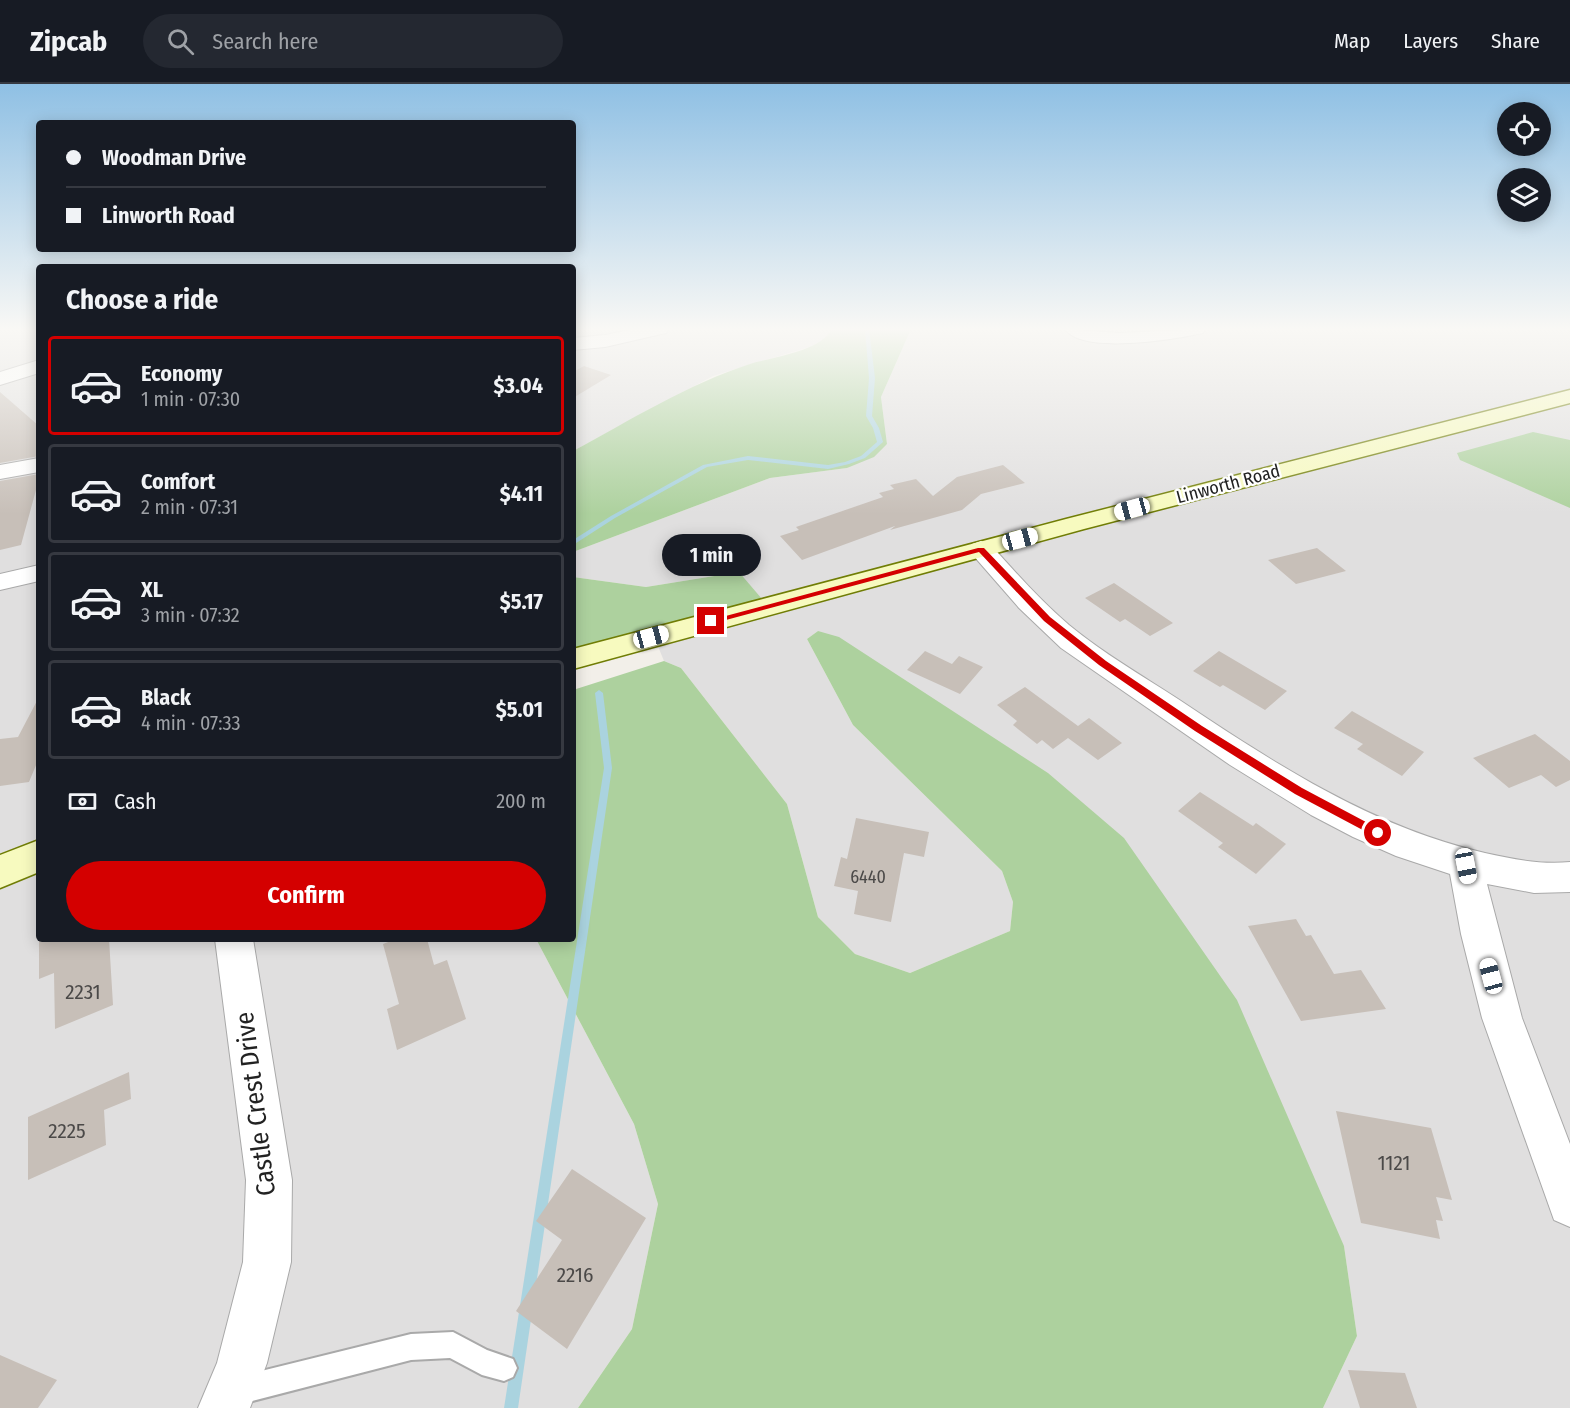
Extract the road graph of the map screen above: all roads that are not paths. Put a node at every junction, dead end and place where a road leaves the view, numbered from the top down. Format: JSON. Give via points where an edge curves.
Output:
{"nodes":[{"id":1,"x":1570,"y":396,"type":"edge"},
{"id":2,"x":36,"y":466,"type":"edge"},
{"id":3,"x":0,"y":472,"type":"edge"},
{"id":4,"x":981,"y":549,"type":"junction"},
{"id":5,"x":36,"y":574,"type":"edge"},
{"id":6,"x":0,"y":582,"type":"edge"},
{"id":7,"x":576,"y":658,"type":"edge"},
{"id":8,"x":36,"y":856,"type":"edge"},
{"id":9,"x":1466,"y":866,"type":"junction"},
{"id":10,"x":0,"y":872,"type":"edge"},
{"id":11,"x":1570,"y":877,"type":"edge"},
{"id":12,"x":234,"y":942,"type":"edge"},
{"id":13,"x":1570,"y":1204,"type":"edge"},
{"id":14,"x":504,"y":1368,"type":"dead end"},
{"id":15,"x":227,"y":1400,"type":"edge"}],
"edges":[{"from":1,"to":4,"type":"main road","name":"Linworth Road"},
{"from":2,"to":3,"type":"street"},
{"from":4,"to":7,"type":"main road","name":"Linworth Road"},
{"from":4,"to":9,"type":"street","via":[[1061,633],[1198,728],[1341,815],[1396,842]]},
{"from":5,"to":6,"type":"street"},
{"from":8,"to":10,"type":"main road"},
{"from":9,"to":11,"type":"street","via":[[1524,876]]},
{"from":9,"to":13,"type":"street","via":[[1502,1017]]},
{"from":12,"to":15,"type":"street","name":"Castle Crest Drive","via":[[269,1180],[267,1262],[242,1363]]},
{"from":14,"to":15,"type":"lane","via":[[482,1362],[453,1345],[411,1347]]}]}
